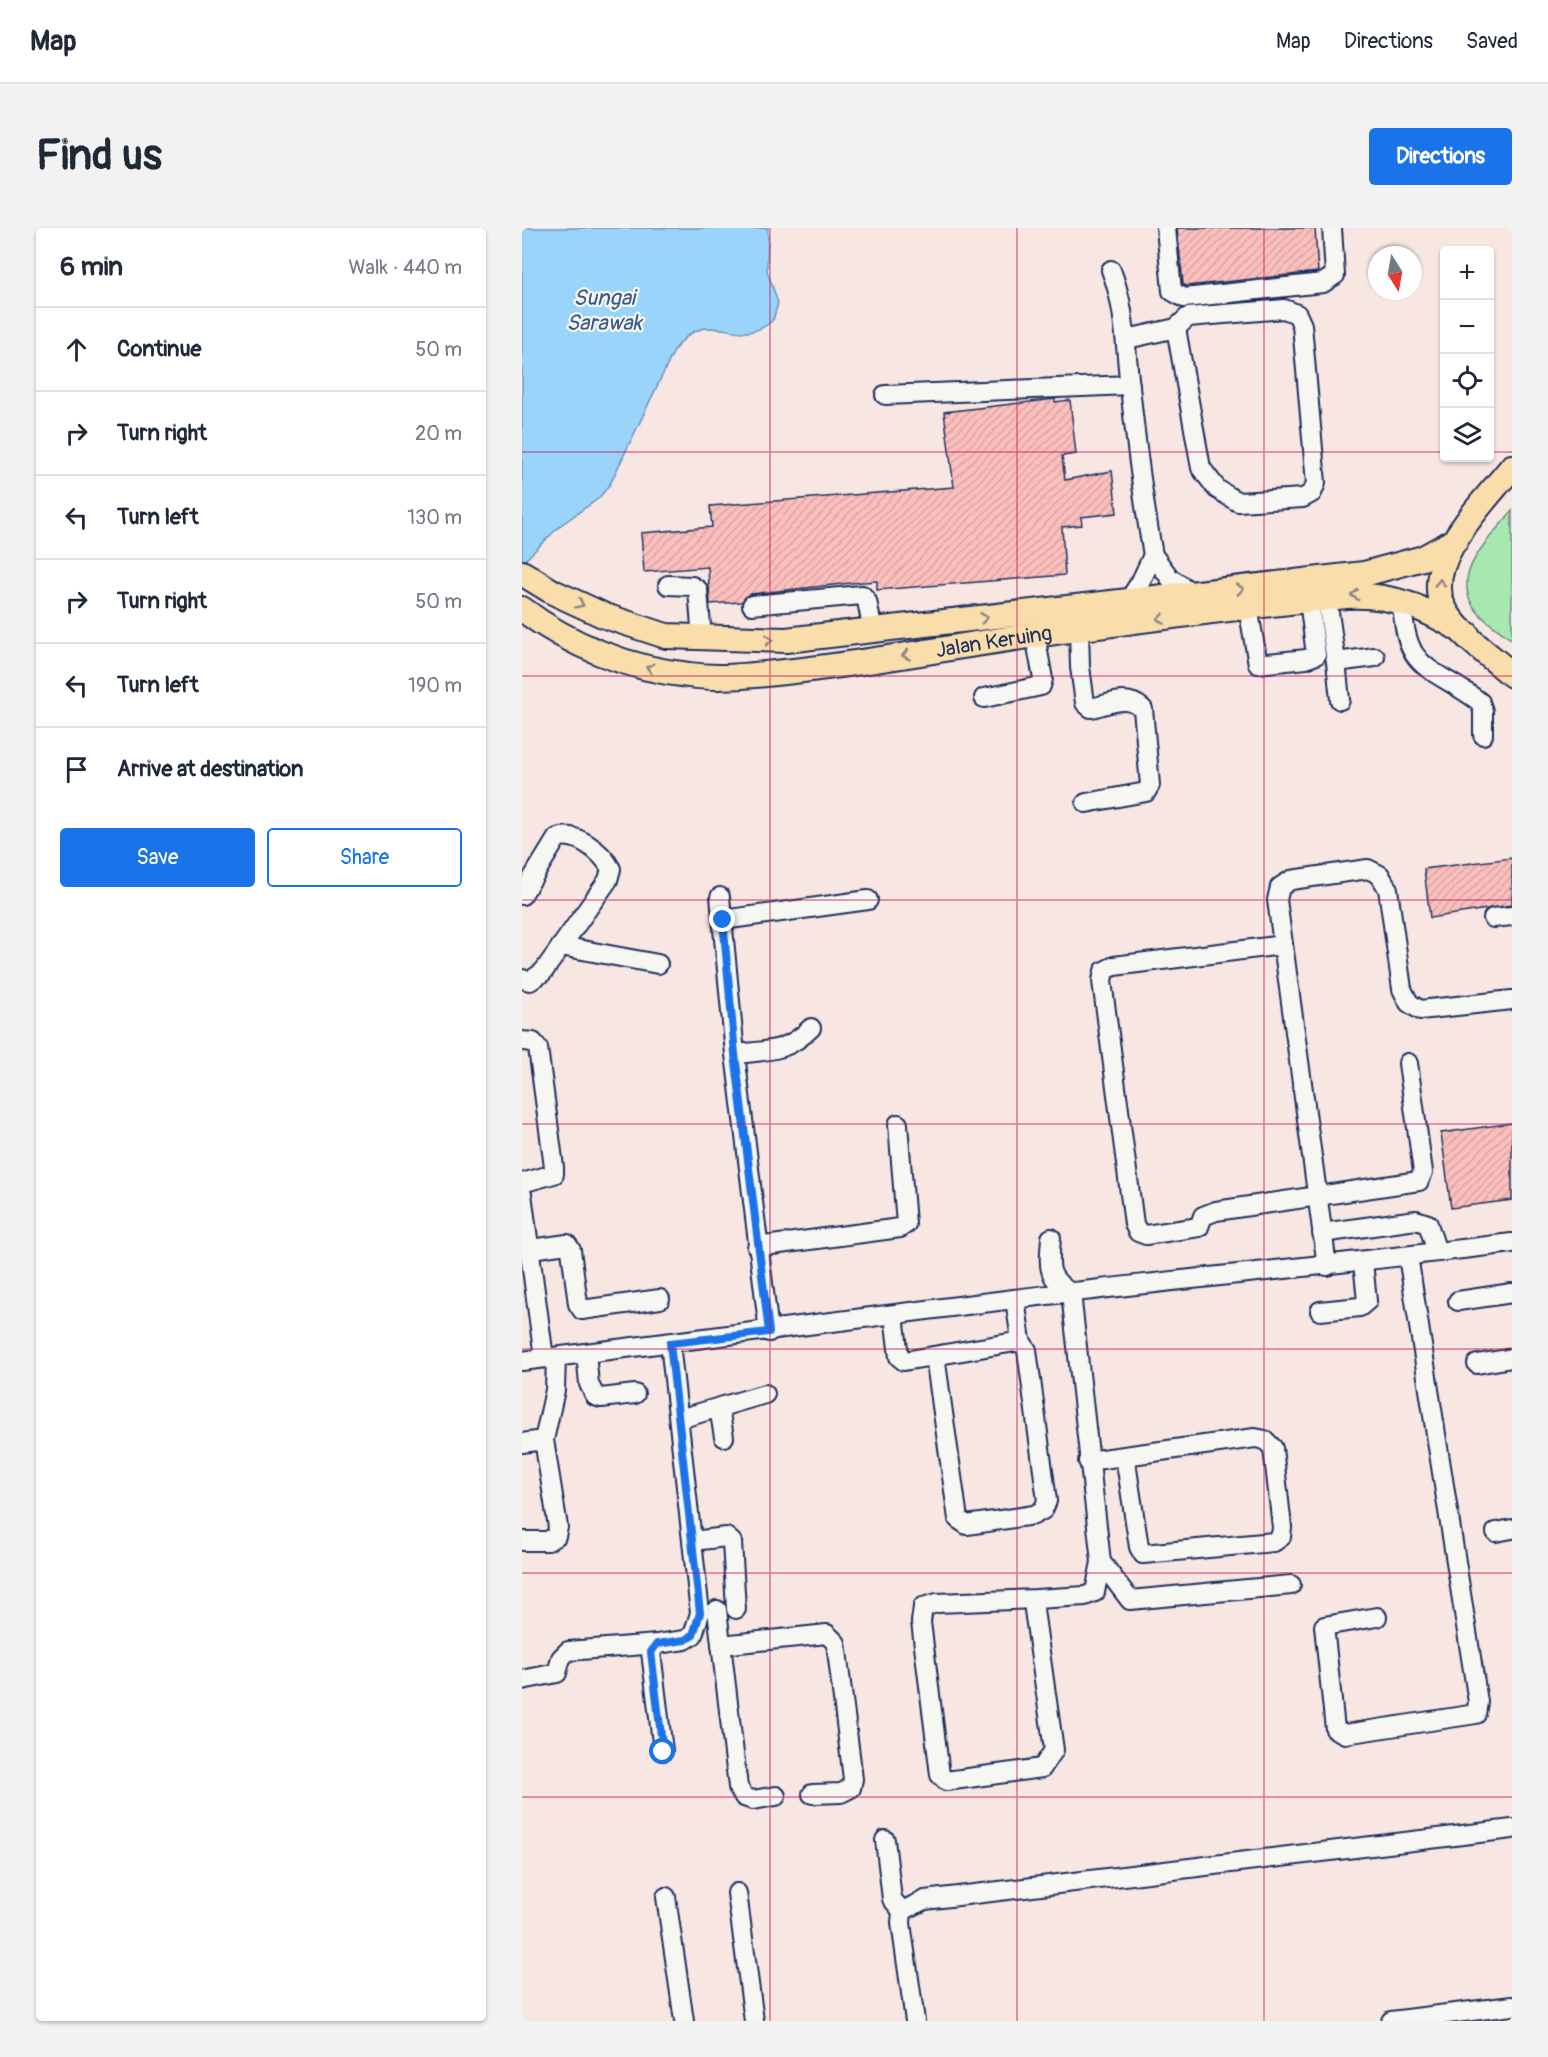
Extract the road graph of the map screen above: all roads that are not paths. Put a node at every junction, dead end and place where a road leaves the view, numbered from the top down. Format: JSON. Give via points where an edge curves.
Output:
{"nodes":[{"id":1,"x":1166,"y":228,"type":"edge"},
{"id":2,"x":1332,"y":228,"type":"edge"},
{"id":3,"x":1111,"y":270,"type":"dead end"},
{"id":4,"x":1176,"y":328,"type":"junction"},
{"id":5,"x":1127,"y":339,"type":"junction"},
{"id":6,"x":1130,"y":385,"type":"junction"},
{"id":7,"x":885,"y":395,"type":"dead end"},
{"id":8,"x":1512,"y":467,"type":"edge"},
{"id":9,"x":1456,"y":540,"type":"junction"},
{"id":10,"x":1153,"y":555,"type":"junction"},
{"id":11,"x":525,"y":575,"type":"edge"},
{"id":12,"x":668,"y":585,"type":"dead end"},
{"id":13,"x":1194,"y":594,"type":"junction"},
{"id":14,"x":1318,"y":599,"type":"junction"},
{"id":15,"x":1402,"y":600,"type":"junction"},
{"id":16,"x":1127,"y":603,"type":"junction"},
{"id":17,"x":752,"y":604,"type":"dead end"},
{"id":18,"x":1248,"y":608,"type":"junction"},
{"id":19,"x":524,"y":611,"type":"edge"},
{"id":20,"x":1079,"y":629,"type":"junction"},
{"id":21,"x":873,"y":631,"type":"junction"},
{"id":22,"x":1467,"y":634,"type":"junction"},
{"id":23,"x":1035,"y":635,"type":"junction"},
{"id":24,"x":702,"y":639,"type":"junction"},
{"id":25,"x":731,"y":640,"type":"junction"},
{"id":26,"x":1375,"y":657,"type":"dead end"},
{"id":27,"x":1336,"y":662,"type":"junction"},
{"id":28,"x":1512,"y":675,"type":"edge"},
{"id":29,"x":721,"y":677,"type":"junction"},
{"id":30,"x":984,"y":698,"type":"dead end"},
{"id":31,"x":1340,"y":700,"type":"dead end"},
{"id":32,"x":1483,"y":735,"type":"dead end"},
{"id":33,"x":1086,"y":803,"type":"dead end"},
{"id":34,"x":522,"y":895,"type":"edge"},
{"id":35,"x":720,"y":897,"type":"dead end"},
{"id":36,"x":868,"y":900,"type":"dead end"},
{"id":37,"x":1512,"y":916,"type":"edge"},
{"id":38,"x":1493,"y":918,"type":"dead end"},
{"id":39,"x":723,"y":920,"type":"junction"},
{"id":40,"x":1283,"y":945,"type":"junction"},
{"id":41,"x":561,"y":946,"type":"junction"},
{"id":42,"x":658,"y":964,"type":"dead end"},
{"id":43,"x":522,"y":979,"type":"edge"},
{"id":44,"x":1512,"y":1000,"type":"edge"},
{"id":45,"x":811,"y":1028,"type":"dead end"},
{"id":46,"x":522,"y":1041,"type":"edge"},
{"id":47,"x":735,"y":1054,"type":"junction"},
{"id":48,"x":1408,"y":1063,"type":"dead end"},
{"id":49,"x":898,"y":1124,"type":"dead end"},
{"id":50,"x":522,"y":1183,"type":"edge"},
{"id":51,"x":522,"y":1194,"type":"edge"},
{"id":52,"x":1316,"y":1196,"type":"junction"},
{"id":53,"x":1322,"y":1233,"type":"junction"},
{"id":54,"x":1052,"y":1238,"type":"dead end"},
{"id":55,"x":1512,"y":1243,"type":"edge"},
{"id":56,"x":757,"y":1247,"type":"junction"},
{"id":57,"x":531,"y":1249,"type":"junction"},
{"id":58,"x":1437,"y":1252,"type":"junction"},
{"id":59,"x":1408,"y":1256,"type":"junction"},
{"id":60,"x":1363,"y":1262,"type":"junction"},
{"id":61,"x":1327,"y":1266,"type":"junction"},
{"id":62,"x":1071,"y":1293,"type":"junction"},
{"id":63,"x":1512,"y":1293,"type":"edge"},
{"id":64,"x":660,"y":1299,"type":"dead end"},
{"id":65,"x":1015,"y":1299,"type":"junction"},
{"id":66,"x":1458,"y":1301,"type":"dead end"},
{"id":67,"x":1320,"y":1311,"type":"dead end"},
{"id":68,"x":894,"y":1315,"type":"junction"},
{"id":69,"x":769,"y":1332,"type":"junction"},
{"id":70,"x":1021,"y":1341,"type":"junction"},
{"id":71,"x":670,"y":1343,"type":"junction"},
{"id":72,"x":586,"y":1353,"type":"junction"},
{"id":73,"x":935,"y":1356,"type":"junction"},
{"id":74,"x":550,"y":1358,"type":"junction"},
{"id":75,"x":1512,"y":1358,"type":"edge"},
{"id":76,"x":522,"y":1361,"type":"edge"},
{"id":77,"x":1477,"y":1364,"type":"dead end"},
{"id":78,"x":635,"y":1394,"type":"dead end"},
{"id":79,"x":765,"y":1394,"type":"dead end"},
{"id":80,"x":719,"y":1408,"type":"junction"},
{"id":81,"x":679,"y":1419,"type":"junction"},
{"id":82,"x":724,"y":1437,"type":"dead end"},
{"id":83,"x":544,"y":1440,"type":"junction"},
{"id":84,"x":522,"y":1443,"type":"edge"},
{"id":85,"x":1125,"y":1456,"type":"junction"},
{"id":86,"x":1088,"y":1461,"type":"junction"},
{"id":87,"x":522,"y":1541,"type":"edge"},
{"id":88,"x":693,"y":1541,"type":"junction"},
{"id":89,"x":1101,"y":1562,"type":"junction"},
{"id":90,"x":1292,"y":1585,"type":"dead end"},
{"id":91,"x":1036,"y":1599,"type":"junction"},
{"id":92,"x":725,"y":1610,"type":"junction"},
{"id":93,"x":1377,"y":1617,"type":"dead end"},
{"id":94,"x":657,"y":1644,"type":"junction"},
{"id":95,"x":721,"y":1645,"type":"junction"},
{"id":96,"x":522,"y":1680,"type":"edge"},
{"id":97,"x":663,"y":1752,"type":"dead end"},
{"id":98,"x":812,"y":1794,"type":"dead end"},
{"id":99,"x":776,"y":1796,"type":"dead end"},
{"id":100,"x":1512,"y":1829,"type":"edge"},
{"id":101,"x":885,"y":1840,"type":"dead end"},
{"id":102,"x":737,"y":1893,"type":"dead end"},
{"id":103,"x":666,"y":1897,"type":"dead end"},
{"id":104,"x":902,"y":1911,"type":"junction"},
{"id":105,"x":1512,"y":2006,"type":"edge"},
{"id":106,"x":1432,"y":2018,"type":"edge"},
{"id":107,"x":684,"y":2021,"type":"edge"},
{"id":108,"x":754,"y":2021,"type":"edge"},
{"id":109,"x":915,"y":2021,"type":"edge"},
{"id":110,"x":1391,"y":2021,"type":"edge"}],
"edges":[{"from":1,"to":2,"type":"street","via":[[1172,291],[1184,298],[1323,283],[1335,275]]},
{"from":3,"to":5,"type":"street","via":[[1119,290]]},
{"from":4,"to":4,"type":"street","via":[[1202,468],[1217,489],[1238,502],[1303,498],[1312,493],[1316,483],[1302,325],[1297,314],[1284,309],[1188,317]]},
{"from":4,"to":5,"type":"street"},
{"from":5,"to":6,"type":"street"},
{"from":6,"to":7,"type":"street"},
{"from":6,"to":10,"type":"street"},
{"from":8,"to":9,"type":"main road"},
{"from":13,"to":9,"type":"main road","name":"Jalan Keruing","one_way":true,"via":[[1384,569],[1423,558]]},
{"from":22,"to":9,"type":"main road","one_way":true,"via":[[1442,605],[1439,591],[1446,553]]},
{"from":10,"to":13,"type":"street","via":[[1170,578]]},
{"from":10,"to":16,"type":"street"},
{"from":11,"to":24,"type":"main road","name":"Jalan Keruing","one_way":true,"via":[[605,616],[666,636]]},
{"from":12,"to":24,"type":"street","via":[[698,590]]},
{"from":13,"to":16,"type":"main road","name":"Jalan Keruing"},
{"from":15,"to":14,"type":"main road","name":"Jalan Keruing","one_way":true,"via":[[1367,594]]},
{"from":14,"to":18,"type":"main road","name":"Jalan Keruing"},
{"from":14,"to":18,"type":"street","via":[[1316,655],[1306,659],[1258,664]]},
{"from":14,"to":27,"type":"street"},
{"from":15,"to":22,"type":"main road","name":"Jalan Keruing"},
{"from":15,"to":32,"type":"street","via":[[1403,630],[1415,657],[1480,702]]},
{"from":21,"to":16,"type":"main road","name":"Jalan Keruing","one_way":true},
{"from":17,"to":21,"type":"street","via":[[862,595],[867,601]]},
{"from":18,"to":20,"type":"main road","name":"Jalan Keruing","one_way":true},
{"from":29,"to":19,"type":"main road","name":"Jalan Keruing","one_way":true,"via":[[657,670],[600,653],[559,634]]},
{"from":20,"to":23,"type":"main road","name":"Jalan Keruing"},
{"from":20,"to":33,"type":"street","via":[[1085,703],[1091,708],[1126,700],[1135,701],[1143,709],[1150,785],[1146,792]]},
{"from":25,"to":21,"type":"main road","name":"Jalan Keruing","one_way":true,"via":[[786,640]]},
{"from":22,"to":28,"type":"main road"},
{"from":23,"to":29,"type":"main road","name":"Jalan Keruing","one_way":true,"via":[[831,667]]},
{"from":23,"to":30,"type":"street","via":[[1041,686]]},
{"from":24,"to":25,"type":"main road","name":"Jalan Keruing"},
{"from":25,"to":29,"type":"main road","via":[[701,647],[694,653],[696,668]]},
{"from":26,"to":27,"type":"street"},
{"from":27,"to":31,"type":"street"},
{"from":34,"to":41,"type":"street","via":[[557,838],[574,837],[605,858],[611,869],[608,880]]},
{"from":35,"to":39,"type":"street"},
{"from":36,"to":39,"type":"street"},
{"from":37,"to":38,"type":"street"},
{"from":39,"to":47,"type":"street"},
{"from":40,"to":44,"type":"street","via":[[1277,900],[1280,887],[1291,880],[1368,869],[1380,875],[1388,889],[1402,989],[1408,1003],[1420,1010]]},
{"from":40,"to":52,"type":"street"},
{"from":40,"to":52,"type":"street","via":[[1114,966],[1104,971],[1134,1224],[1138,1232],[1146,1235],[1199,1227],[1203,1216],[1216,1211]]},
{"from":41,"to":42,"type":"street"},
{"from":41,"to":43,"type":"street","via":[[537,978]]},
{"from":45,"to":47,"type":"street","via":[[796,1043],[784,1048]]},
{"from":46,"to":50,"type":"street","via":[[533,1042],[538,1048],[554,1167],[549,1178]]},
{"from":47,"to":56,"type":"street"},
{"from":48,"to":52,"type":"street","via":[[1422,1177],[1419,1181]]},
{"from":49,"to":56,"type":"street","via":[[906,1224],[900,1228]]},
{"from":51,"to":57,"type":"street"},
{"from":52,"to":53,"type":"street"},
{"from":53,"to":58,"type":"street","via":[[1416,1220],[1428,1224]]},
{"from":53,"to":61,"type":"street"},
{"from":54,"to":62,"type":"street","via":[[1049,1265],[1055,1283]]},
{"from":55,"to":58,"type":"street"},
{"from":56,"to":69,"type":"street"},
{"from":57,"to":64,"type":"street","via":[[567,1244],[582,1310]]},
{"from":57,"to":74,"type":"street"},
{"from":58,"to":59,"type":"street"},
{"from":59,"to":60,"type":"street"},
{"from":59,"to":93,"type":"street","via":[[1478,1702],[1476,1714],[1345,1734],[1335,1729],[1324,1626]]},
{"from":60,"to":61,"type":"street"},
{"from":60,"to":67,"type":"street","via":[[1367,1301],[1360,1307]]},
{"from":61,"to":62,"type":"street"},
{"from":62,"to":65,"type":"street"},
{"from":62,"to":86,"type":"street"},
{"from":63,"to":66,"type":"street"},
{"from":65,"to":68,"type":"street"},
{"from":65,"to":70,"type":"street"},
{"from":68,"to":69,"type":"street"},
{"from":68,"to":73,"type":"street","via":[[900,1359]]},
{"from":69,"to":71,"type":"street"},
{"from":70,"to":73,"type":"street"},
{"from":70,"to":73,"type":"street","via":[[1027,1350],[1047,1501],[1043,1510],[1034,1515],[967,1525],[958,1519]]},
{"from":71,"to":72,"type":"street"},
{"from":71,"to":81,"type":"street"},
{"from":72,"to":74,"type":"street"},
{"from":72,"to":78,"type":"street","via":[[595,1396]]},
{"from":74,"to":76,"type":"street"},
{"from":74,"to":83,"type":"street","via":[[555,1390]]},
{"from":75,"to":77,"type":"street"},
{"from":79,"to":80,"type":"street"},
{"from":80,"to":81,"type":"street"},
{"from":80,"to":82,"type":"street"},
{"from":81,"to":88,"type":"street"},
{"from":83,"to":84,"type":"street"},
{"from":83,"to":87,"type":"street","via":[[558,1527],[556,1536],[548,1540]]},
{"from":85,"to":85,"type":"street","via":[[1255,1438],[1265,1440],[1273,1448],[1281,1537],[1274,1542],[1143,1554]]},
{"from":85,"to":86,"type":"street"},
{"from":86,"to":89,"type":"street"},
{"from":88,"to":92,"type":"street"},
{"from":88,"to":92,"type":"street","via":[[726,1537],[732,1542]]},
{"from":89,"to":90,"type":"street","via":[[1130,1600]]},
{"from":89,"to":91,"type":"street","via":[[1095,1592]]},
{"from":91,"to":91,"type":"street","via":[[923,1607],[921,1623],[940,1775],[946,1781],[1042,1768],[1054,1750],[1034,1610]]},
{"from":92,"to":94,"type":"street","via":[[685,1640]]},
{"from":92,"to":95,"type":"street"},
{"from":94,"to":96,"type":"street","via":[[568,1651],[561,1658],[557,1673]]},
{"from":94,"to":97,"type":"street","via":[[651,1652]]},
{"from":95,"to":98,"type":"street","via":[[827,1634],[836,1642],[853,1779],[851,1788],[841,1793]]},
{"from":95,"to":99,"type":"street","via":[[738,1786],[744,1797],[753,1800]]},
{"from":100,"to":104,"type":"street","via":[[925,1900]]},
{"from":101,"to":104,"type":"street","via":[[892,1899]]},
{"from":102,"to":108,"type":"street"},
{"from":103,"to":107,"type":"street"},
{"from":104,"to":109,"type":"street"},
{"from":105,"to":106,"type":"street"},
{"from":106,"to":110,"type":"street"}]}
